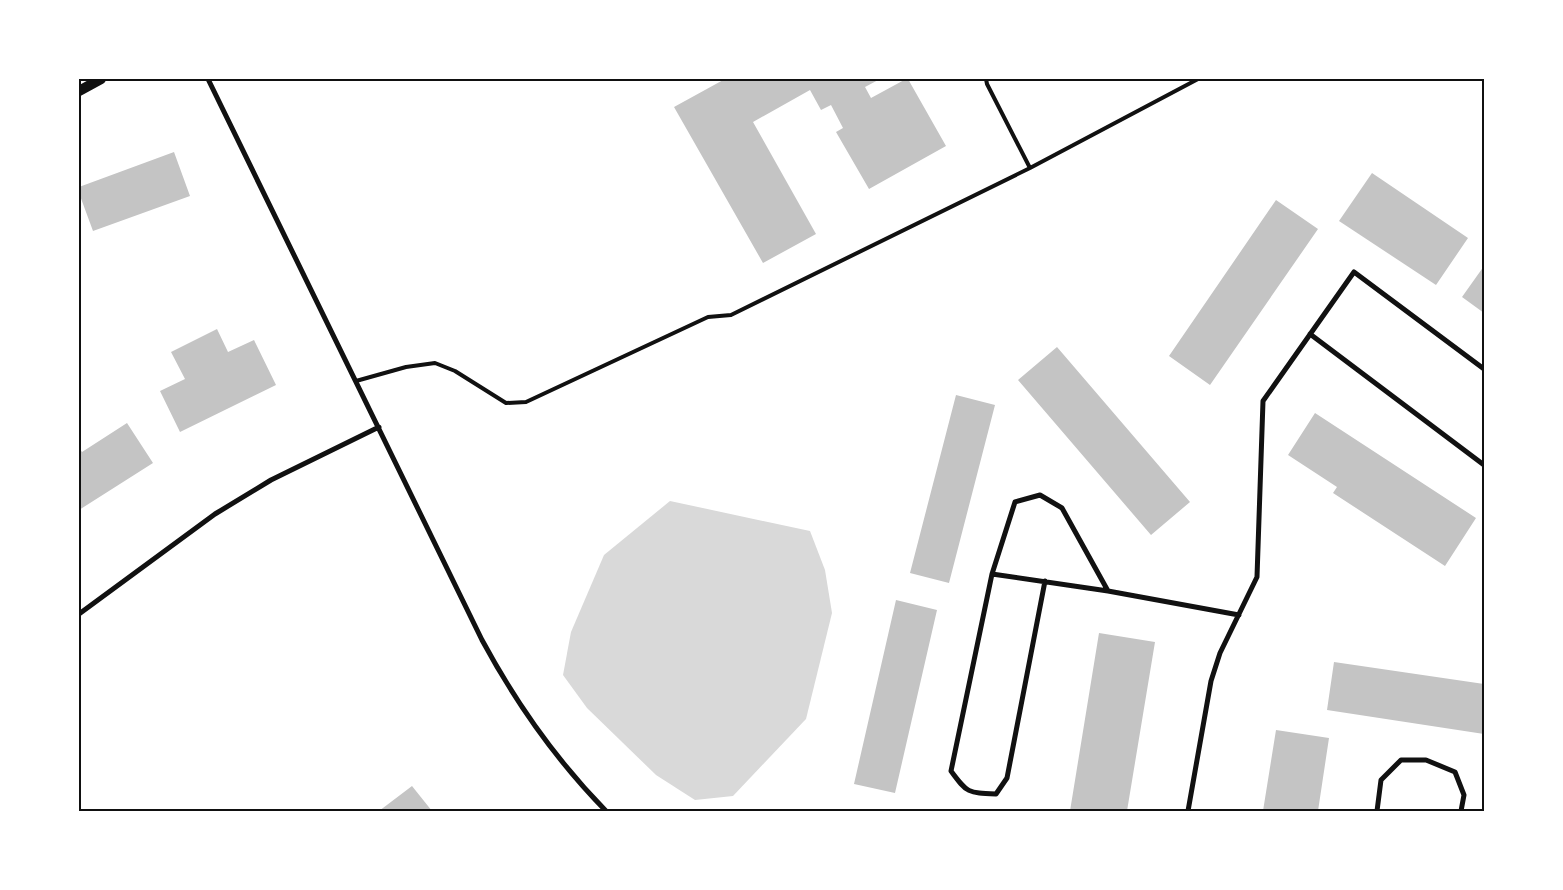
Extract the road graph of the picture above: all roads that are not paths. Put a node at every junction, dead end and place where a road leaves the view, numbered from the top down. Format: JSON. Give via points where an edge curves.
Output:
{"nodes":[{"id":1,"x":101,"y":79,"type":"edge"},
{"id":2,"x":208,"y":79,"type":"edge"},
{"id":3,"x":986,"y":79,"type":"edge"},
{"id":4,"x":1198,"y":79,"type":"edge"},
{"id":5,"x":79,"y":91,"type":"edge"},
{"id":6,"x":1030,"y":168,"type":"junction"},
{"id":7,"x":1310,"y":334,"type":"junction"},
{"id":8,"x":1484,"y":369,"type":"edge"},
{"id":9,"x":356,"y":381,"type":"junction"},
{"id":10,"x":379,"y":427,"type":"junction"},
{"id":11,"x":1484,"y":465,"type":"edge"},
{"id":12,"x":992,"y":574,"type":"junction"},
{"id":13,"x":1045,"y":581,"type":"junction"},
{"id":14,"x":1108,"y":591,"type":"junction"},
{"id":15,"x":79,"y":614,"type":"edge"},
{"id":16,"x":1239,"y":615,"type":"junction"},
{"id":17,"x":606,"y":811,"type":"edge"},
{"id":18,"x":1188,"y":811,"type":"edge"},
{"id":19,"x":1377,"y":811,"type":"edge"},
{"id":20,"x":1461,"y":811,"type":"edge"}],
"edges":[{"from":1,"to":5,"type":"main road"},
{"from":2,"to":9,"type":"street"},
{"from":3,"to":6,"type":"lane"},
{"from":4,"to":6,"type":"lane"},
{"from":6,"to":9,"type":"lane","via":[[731,314],[708,317],[526,402],[506,403],[455,370],[435,363],[406,367]]},
{"from":7,"to":8,"type":"street","via":[[1354,272]]},
{"from":7,"to":11,"type":"street"},
{"from":7,"to":16,"type":"street","via":[[1263,401],[1257,577]]},
{"from":9,"to":10,"type":"street"},
{"from":10,"to":15,"type":"street","via":[[271,480],[215,514]]},
{"from":10,"to":17,"type":"street","via":[[497,667],[542,737]]},
{"from":12,"to":13,"type":"street"},
{"from":12,"to":13,"type":"street","via":[[951,771],[964,788],[977,794],[996,794],[1006,778]]},
{"from":12,"to":14,"type":"street","via":[[1015,502],[1040,495],[1062,508]]},
{"from":13,"to":14,"type":"street"},
{"from":14,"to":16,"type":"street"},
{"from":16,"to":18,"type":"street","via":[[1220,653],[1211,681]]},
{"from":19,"to":20,"type":"street","via":[[1381,780],[1401,760],[1426,760],[1455,772],[1464,795]]}]}
